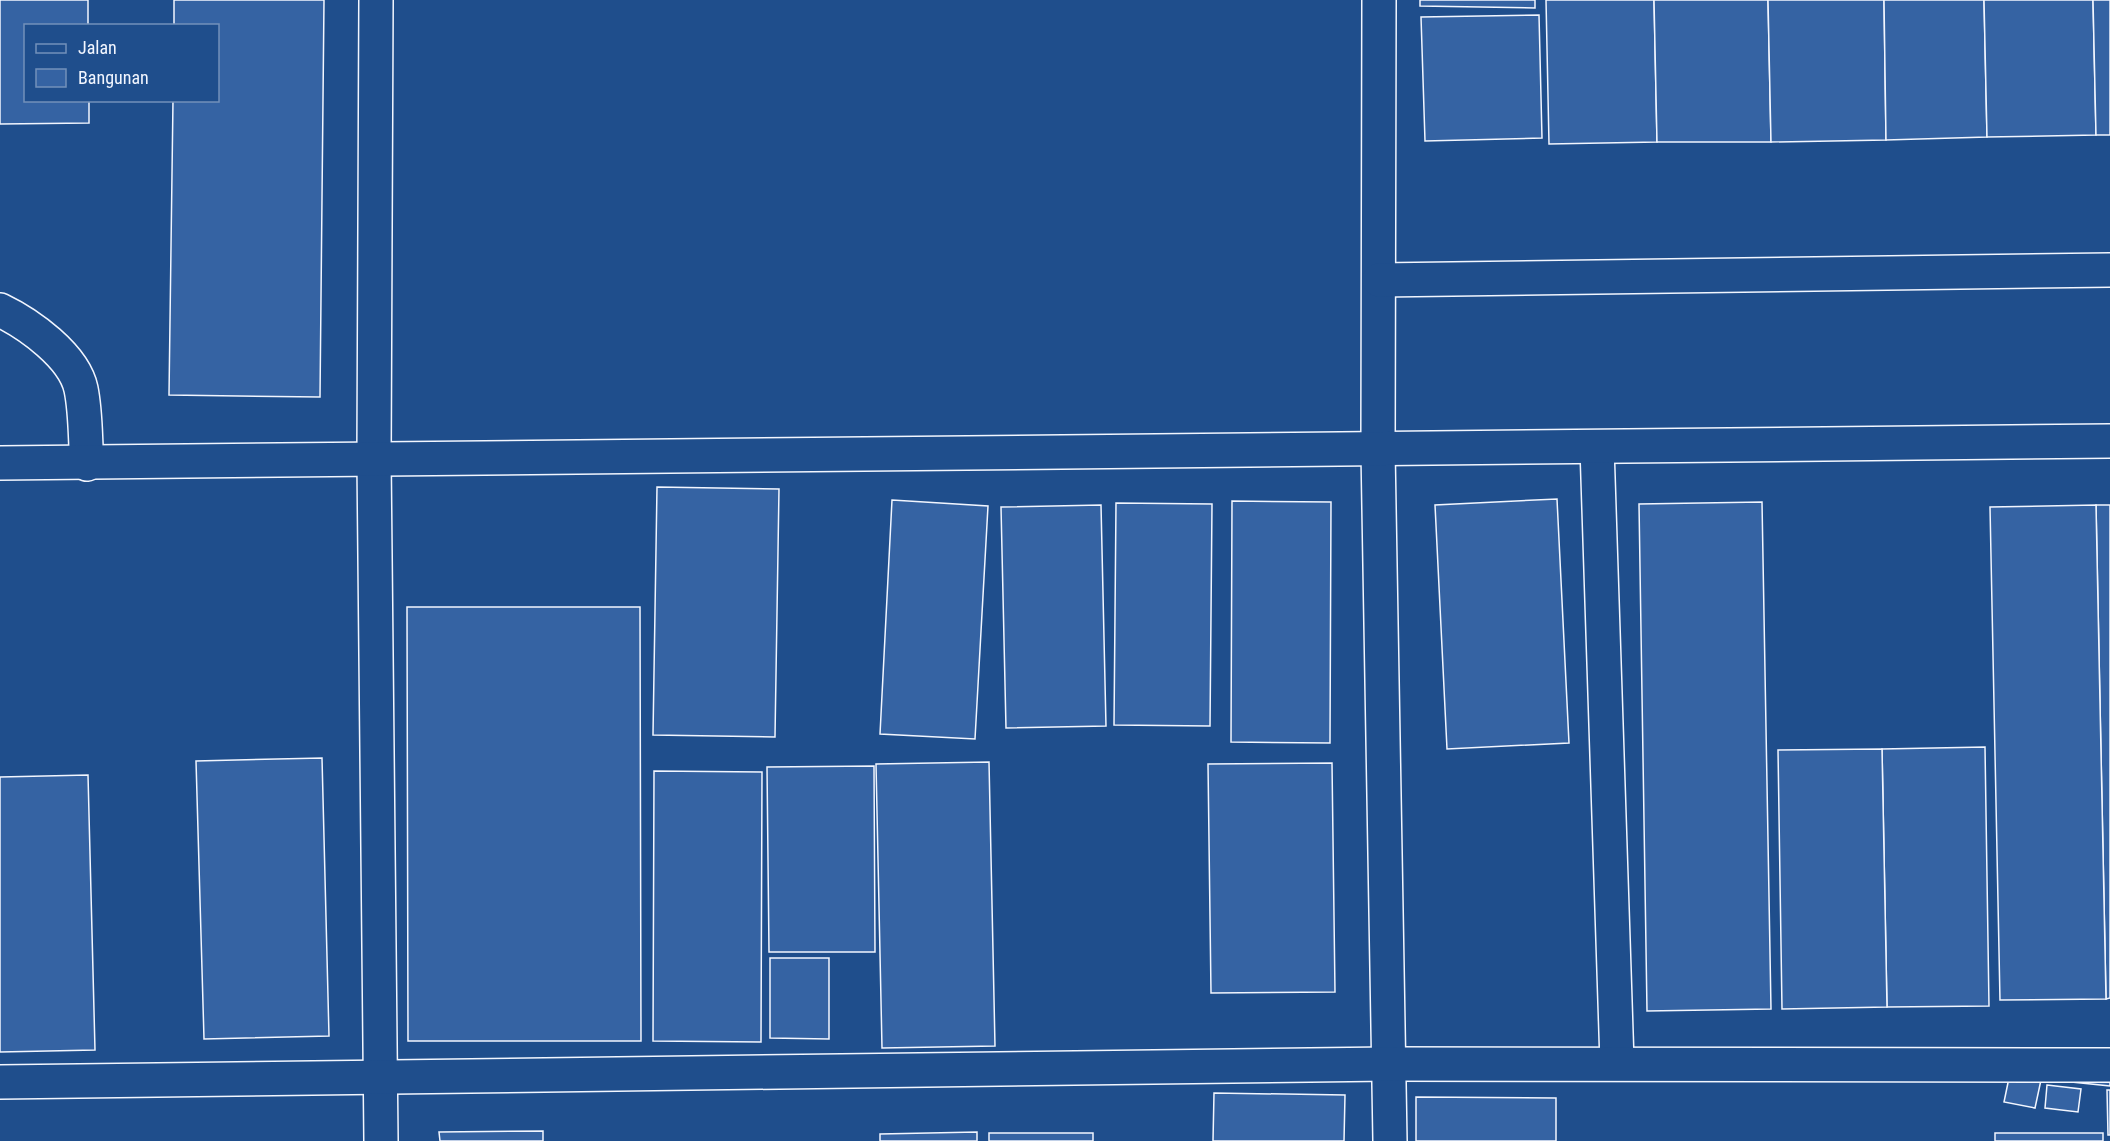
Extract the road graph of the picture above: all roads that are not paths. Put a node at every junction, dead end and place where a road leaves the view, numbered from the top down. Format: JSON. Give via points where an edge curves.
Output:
{"nodes":[{"id":1,"x":376,"y":0,"type":"edge"},
{"id":2,"x":1379,"y":0,"type":"edge"},
{"id":3,"x":2110,"y":270,"type":"edge"},
{"id":4,"x":1378,"y":280,"type":"junction"},
{"id":5,"x":0,"y":310,"type":"edge"},
{"id":6,"x":2110,"y":441,"type":"edge"},
{"id":7,"x":1597,"y":447,"type":"junction"},
{"id":8,"x":1378,"y":450,"type":"junction"},
{"id":9,"x":374,"y":459,"type":"junction"},
{"id":10,"x":0,"y":463,"type":"edge"},
{"id":11,"x":87,"y":464,"type":"junction"},
{"id":12,"x":1617,"y":1063,"type":"junction"},
{"id":13,"x":1389,"y":1064,"type":"junction"},
{"id":14,"x":2110,"y":1065,"type":"edge"},
{"id":15,"x":381,"y":1076,"type":"junction"},
{"id":16,"x":0,"y":1082,"type":"edge"},
{"id":17,"x":381,"y":1141,"type":"edge"},
{"id":18,"x":1390,"y":1141,"type":"edge"}],
"edges":[{"from":1,"to":9,"type":"street"},
{"from":2,"to":4,"type":"street"},
{"from":3,"to":4,"type":"street"},
{"from":4,"to":8,"type":"street"},
{"from":5,"to":11,"type":"street","via":[[20,320],[62,354],[81,387]]},
{"from":6,"to":7,"type":"street"},
{"from":7,"to":8,"type":"street"},
{"from":7,"to":12,"type":"street"},
{"from":8,"to":9,"type":"street"},
{"from":8,"to":13,"type":"street"},
{"from":9,"to":11,"type":"street"},
{"from":9,"to":15,"type":"street"},
{"from":10,"to":11,"type":"street"},
{"from":12,"to":13,"type":"street"},
{"from":12,"to":14,"type":"street"},
{"from":13,"to":15,"type":"street"},
{"from":13,"to":18,"type":"street"},
{"from":15,"to":16,"type":"street"},
{"from":15,"to":17,"type":"street"}]}
